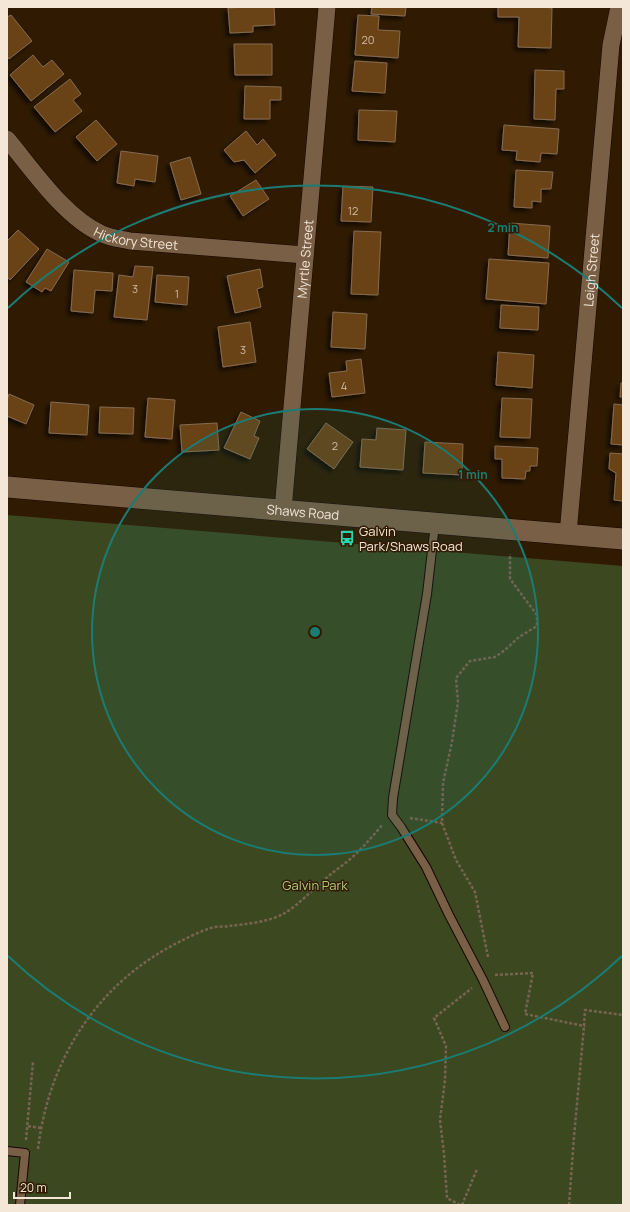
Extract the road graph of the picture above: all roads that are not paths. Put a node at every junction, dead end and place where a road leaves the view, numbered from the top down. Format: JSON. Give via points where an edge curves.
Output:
{"nodes":[{"id":1,"x":327,"y":7,"type":"edge"},
{"id":2,"x":619,"y":7,"type":"edge"},
{"id":3,"x":7,"y":139,"type":"edge"},
{"id":4,"x":305,"y":255,"type":"junction"},
{"id":5,"x":7,"y":487,"type":"edge"},
{"id":6,"x":283,"y":510,"type":"junction"},
{"id":7,"x":436,"y":523,"type":"junction"},
{"id":8,"x":568,"y":534,"type":"junction"},
{"id":9,"x":623,"y":539,"type":"edge"},
{"id":10,"x":505,"y":1027,"type":"dead end"},
{"id":11,"x":7,"y":1151,"type":"edge"},
{"id":12,"x":20,"y":1205,"type":"edge"}],
"edges":[{"from":1,"to":4,"type":"street","name":"Myrtle Street"},
{"from":2,"to":8,"type":"street","name":"Leigh Street","via":[[611,45]]},
{"from":3,"to":4,"type":"street","name":"Hickory Street","via":[[63,206],[82,223],[103,235],[130,241]]},
{"from":4,"to":6,"type":"street","name":"Myrtle Street"},
{"from":5,"to":6,"type":"street","name":"Shaws Road"},
{"from":6,"to":7,"type":"street","name":"Shaws Road"},
{"from":7,"to":8,"type":"street","name":"Shaws Road"},
{"from":7,"to":10,"type":"lane","via":[[392,815],[426,867]]},
{"from":8,"to":9,"type":"street","name":"Shaws Road"},
{"from":11,"to":12,"type":"lane","via":[[25,1153]]}]}
